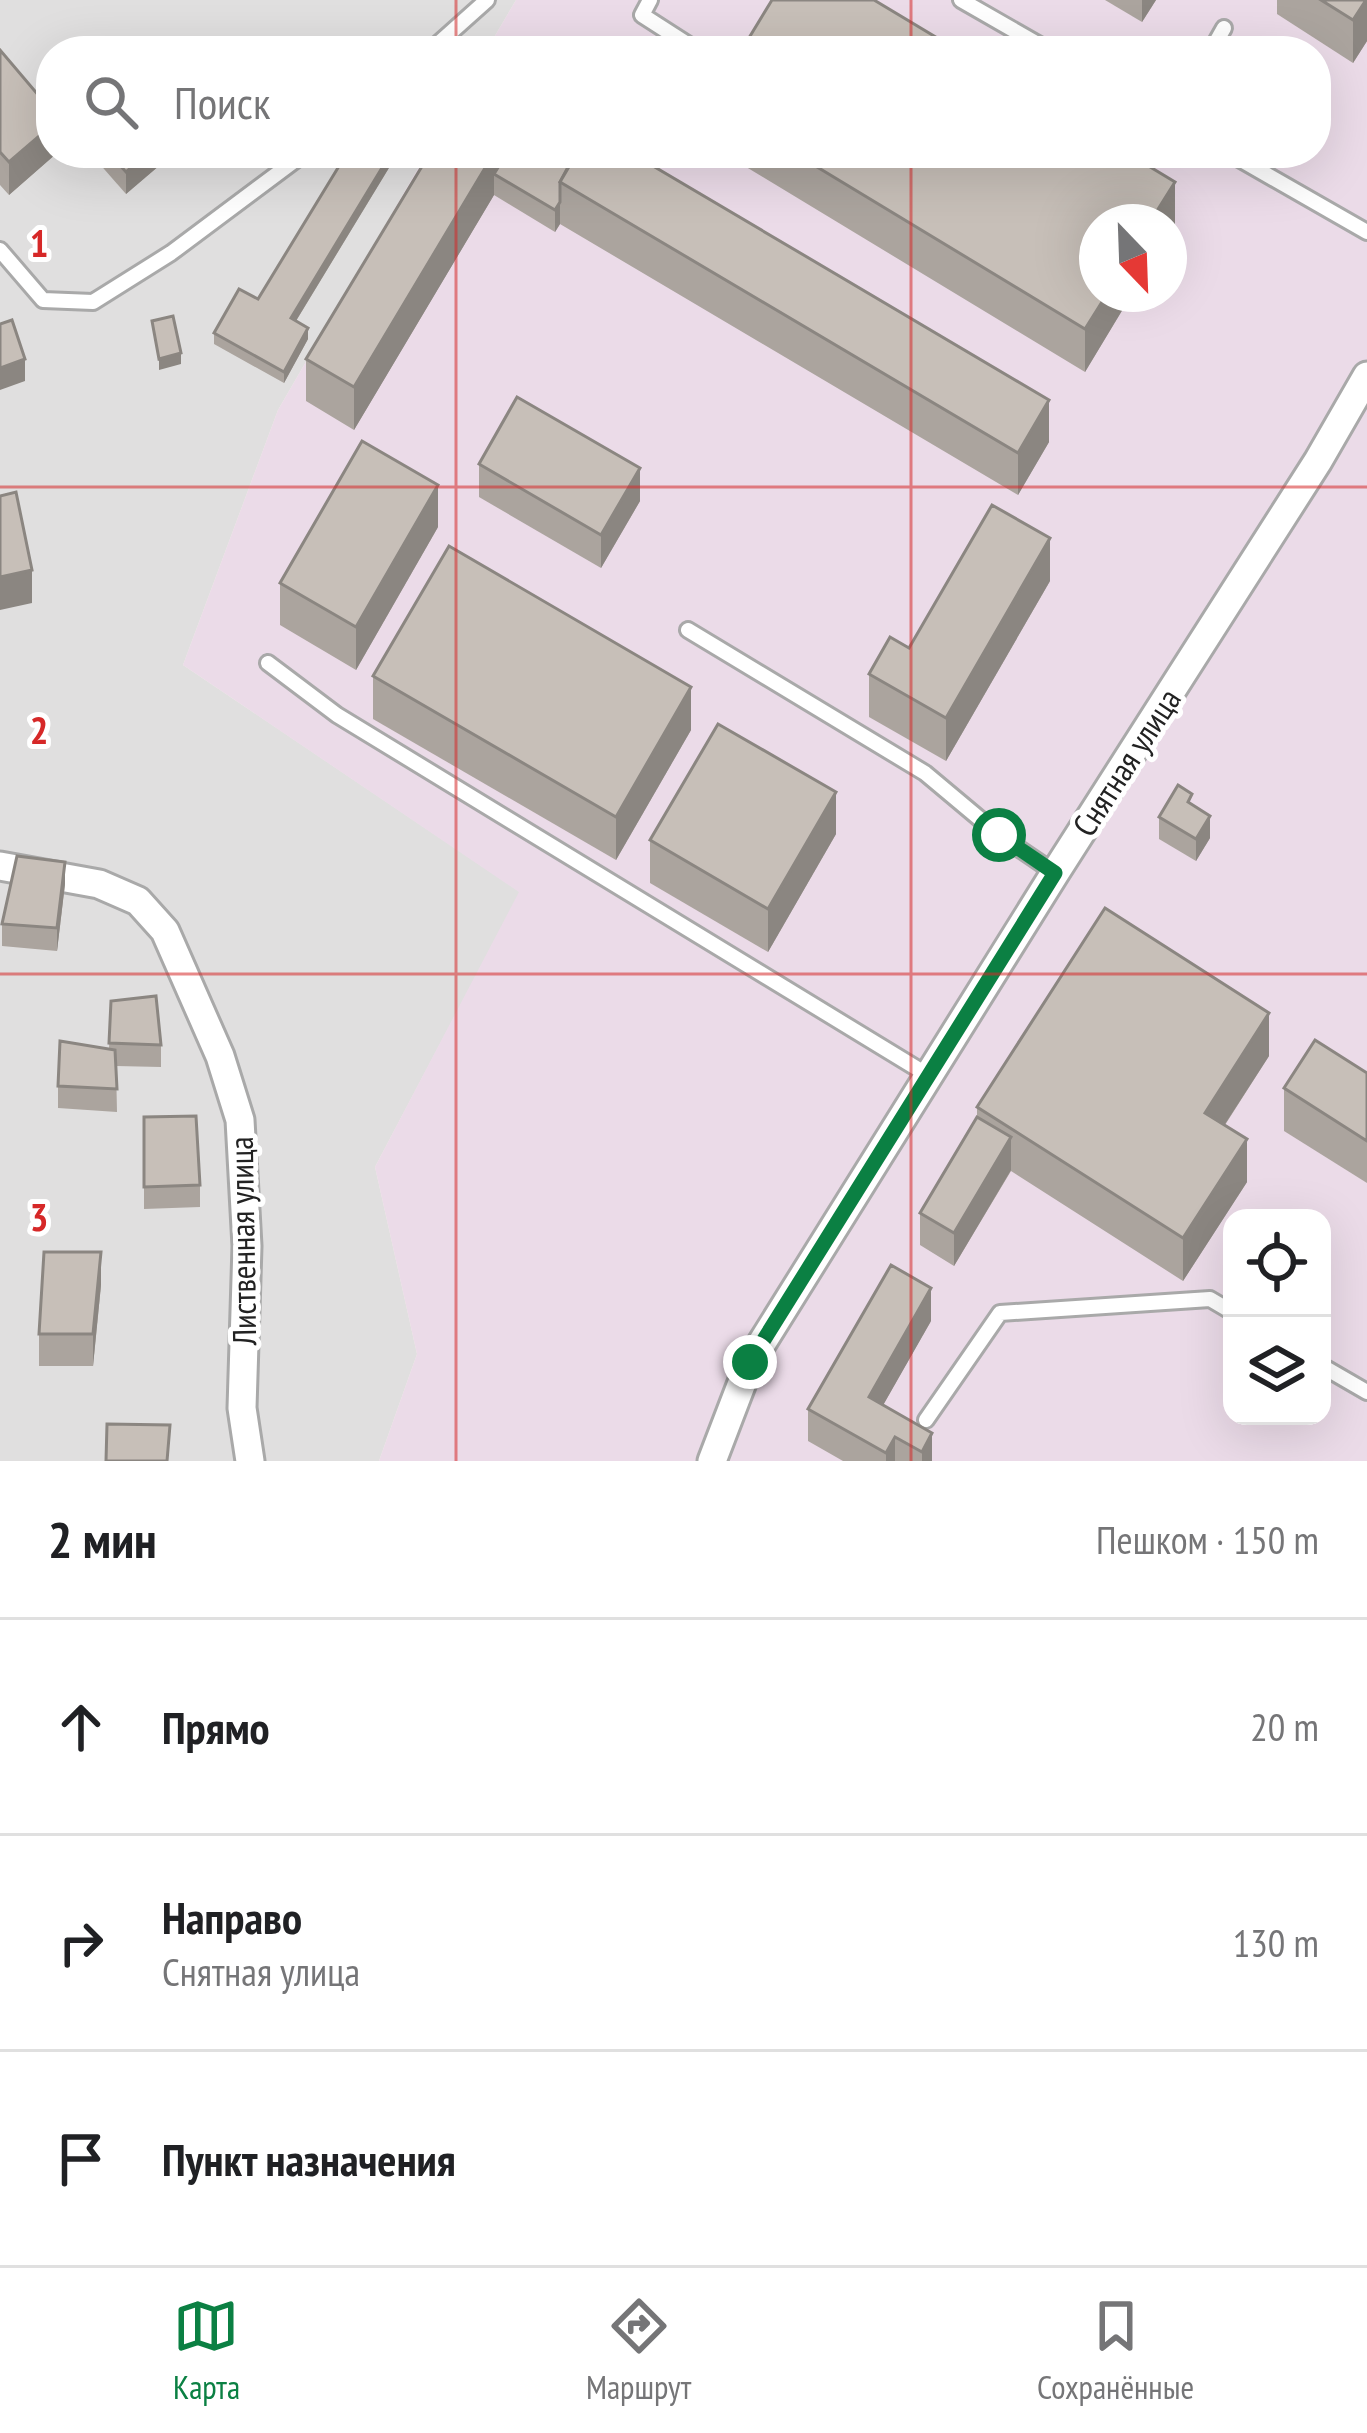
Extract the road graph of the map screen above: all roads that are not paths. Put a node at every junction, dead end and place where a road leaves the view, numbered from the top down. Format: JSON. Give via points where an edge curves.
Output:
{"nodes":[{"id":1,"x":487,"y":0,"type":"edge"},
{"id":2,"x":650,"y":0,"type":"edge"},
{"id":3,"x":961,"y":0,"type":"edge"},
{"id":4,"x":1224,"y":28,"type":"dead end"},
{"id":5,"x":447,"y":36,"type":"edge"},
{"id":6,"x":675,"y":36,"type":"edge"},
{"id":7,"x":1024,"y":36,"type":"edge"},
{"id":8,"x":1219,"y":36,"type":"edge"},
{"id":9,"x":285,"y":168,"type":"edge"},
{"id":10,"x":1255,"y":168,"type":"edge"},
{"id":11,"x":1367,"y":232,"type":"edge"},
{"id":12,"x":0,"y":250,"type":"edge"},
{"id":13,"x":1367,"y":376,"type":"edge"},
{"id":14,"x":688,"y":630,"type":"dead end"},
{"id":15,"x":268,"y":663,"type":"dead end"},
{"id":16,"x":0,"y":866,"type":"edge"},
{"id":17,"x":1055,"y":873,"type":"junction"},
{"id":18,"x":931,"y":1077,"type":"junction"},
{"id":19,"x":1223,"y":1307,"type":"edge"},
{"id":20,"x":1331,"y":1371,"type":"edge"},
{"id":21,"x":1367,"y":1392,"type":"edge"},
{"id":22,"x":926,"y":1420,"type":"dead end"},
{"id":23,"x":250,"y":1461,"type":"edge"},
{"id":24,"x":712,"y":1461,"type":"edge"}],
"edges":[{"from":1,"to":5,"type":"lane"},
{"from":2,"to":6,"type":"lane","via":[[642,15]]},
{"from":3,"to":7,"type":"lane"},
{"from":4,"to":8,"type":"lane"},
{"from":9,"to":12,"type":"lane","via":[[93,302],[44,300]]},
{"from":10,"to":11,"type":"lane"},
{"from":13,"to":17,"type":"street","name":"Снятная улица"},
{"from":14,"to":17,"type":"lane","via":[[925,773]]},
{"from":15,"to":18,"type":"lane","via":[[337,715]]},
{"from":16,"to":23,"type":"street","name":"Лиственная улица","via":[[99,884],[138,901],[165,931],[220,1056],[240,1120],[247,1246],[242,1408]]},
{"from":17,"to":18,"type":"street","name":"Снятная улица"},
{"from":18,"to":24,"type":"street","name":"Снятная улица","via":[[750,1362]]},
{"from":19,"to":22,"type":"lane","via":[[1210,1299],[1000,1313]]},
{"from":20,"to":21,"type":"lane"}]}
